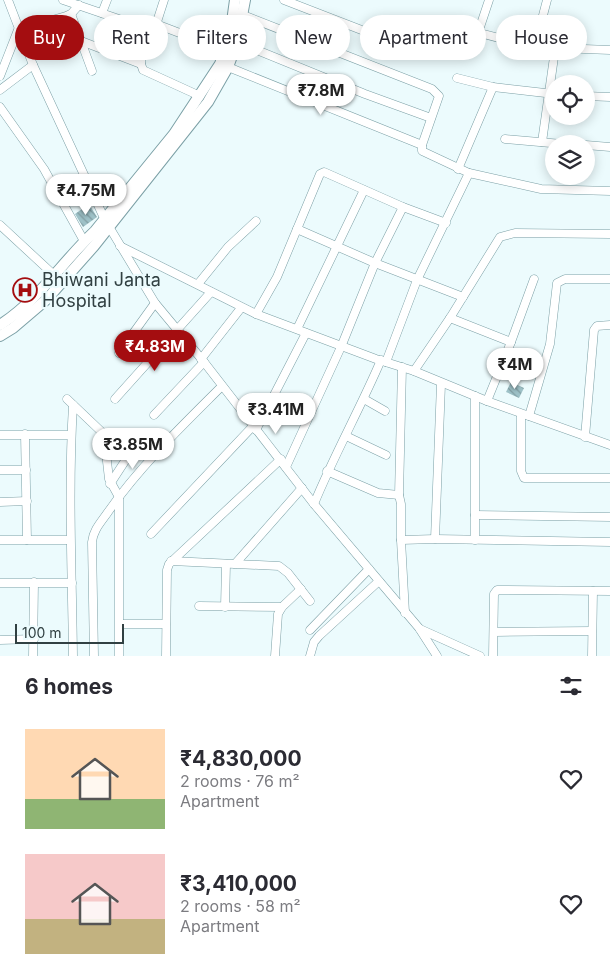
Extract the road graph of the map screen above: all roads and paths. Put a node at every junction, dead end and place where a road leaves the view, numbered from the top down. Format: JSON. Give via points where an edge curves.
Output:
{"nodes":[{"id":1,"x":8,"y":0,"type":"edge"},
{"id":2,"x":63,"y":0,"type":"edge"},
{"id":3,"x":106,"y":0,"type":"edge"},
{"id":4,"x":164,"y":0,"type":"edge"},
{"id":5,"x":284,"y":0,"type":"edge"},
{"id":6,"x":489,"y":0,"type":"edge"},
{"id":7,"x":547,"y":0,"type":"edge"},
{"id":8,"x":239,"y":4,"type":"edge"},
{"id":9,"x":79,"y":5,"type":"junction"},
{"id":10,"x":102,"y":12,"type":"junction"},
{"id":11,"x":71,"y":14,"type":"joint"},
{"id":12,"x":68,"y":15,"type":"edge"},
{"id":13,"x":113,"y":15,"type":"edge"},
{"id":14,"x":159,"y":15,"type":"edge"},
{"id":15,"x":484,"y":15,"type":"edge"},
{"id":16,"x":15,"y":21,"type":"edge"},
{"id":17,"x":360,"y":29,"type":"edge"},
{"id":18,"x":486,"y":36,"type":"edge"},
{"id":19,"x":15,"y":38,"type":"edge"},
{"id":20,"x":84,"y":42,"type":"edge"},
{"id":21,"x":84,"y":49,"type":"edge"},
{"id":22,"x":610,"y":50,"type":"edge"},
{"id":23,"x":266,"y":54,"type":"edge"},
{"id":24,"x":31,"y":60,"type":"edge"},
{"id":25,"x":143,"y":60,"type":"edge"},
{"id":26,"x":231,"y":60,"type":"edge"},
{"id":27,"x":141,"y":64,"type":"junction"},
{"id":28,"x":33,"y":65,"type":"junction"},
{"id":29,"x":228,"y":67,"type":"junction"},
{"id":30,"x":92,"y":71,"type":"dead end"},
{"id":31,"x":553,"y":75,"type":"edge"},
{"id":32,"x":0,"y":76,"type":"edge"},
{"id":33,"x":457,"y":78,"type":"dead end"},
{"id":34,"x":493,"y":87,"type":"junction"},
{"id":35,"x":0,"y":90,"type":"edge"},
{"id":36,"x":545,"y":93,"type":"edge"},
{"id":37,"x":200,"y":96,"type":"junction"},
{"id":38,"x":595,"y":96,"type":"edge"},
{"id":39,"x":610,"y":97,"type":"edge"},
{"id":40,"x":0,"y":107,"type":"edge"},
{"id":41,"x":431,"y":118,"type":"junction"},
{"id":42,"x":546,"y":125,"type":"edge"},
{"id":43,"x":505,"y":139,"type":"dead end"},
{"id":44,"x":542,"y":142,"type":"junction"},
{"id":45,"x":545,"y":142,"type":"edge"},
{"id":46,"x":422,"y":145,"type":"junction"},
{"id":47,"x":595,"y":146,"type":"edge"},
{"id":48,"x":610,"y":147,"type":"edge"},
{"id":49,"x":458,"y":169,"type":"junction"},
{"id":50,"x":468,"y":173,"type":"junction"},
{"id":51,"x":364,"y":190,"type":"junction"},
{"id":52,"x":610,"y":191,"type":"edge"},
{"id":53,"x":403,"y":207,"type":"junction"},
{"id":54,"x":256,"y":221,"type":"dead end"},
{"id":55,"x":446,"y":223,"type":"junction"},
{"id":56,"x":107,"y":224,"type":"junction"},
{"id":57,"x":0,"y":225,"type":"edge"},
{"id":58,"x":297,"y":229,"type":"junction"},
{"id":59,"x":610,"y":234,"type":"edge"},
{"id":60,"x":84,"y":241,"type":"junction"},
{"id":61,"x":119,"y":245,"type":"junction"},
{"id":62,"x":337,"y":248,"type":"junction"},
{"id":63,"x":375,"y":263,"type":"junction"},
{"id":64,"x":55,"y":276,"type":"junction"},
{"id":65,"x":534,"y":279,"type":"dead end"},
{"id":66,"x":610,"y":279,"type":"edge"},
{"id":67,"x":417,"y":280,"type":"junction"},
{"id":68,"x":198,"y":284,"type":"junction"},
{"id":69,"x":211,"y":292,"type":"junction"},
{"id":70,"x":463,"y":297,"type":"junction"},
{"id":71,"x":155,"y":303,"type":"junction"},
{"id":72,"x":241,"y":308,"type":"junction"},
{"id":73,"x":256,"y":314,"type":"junction"},
{"id":74,"x":450,"y":318,"type":"junction"},
{"id":75,"x":0,"y":325,"type":"edge"},
{"id":76,"x":610,"y":325,"type":"edge"},
{"id":77,"x":297,"y":329,"type":"junction"},
{"id":78,"x":177,"y":330,"type":"junction"},
{"id":79,"x":306,"y":333,"type":"junction"},
{"id":80,"x":0,"y":336,"type":"edge"},
{"id":81,"x":511,"y":342,"type":"junction"},
{"id":82,"x":341,"y":347,"type":"junction"},
{"id":83,"x":119,"y":353,"type":"dead end"},
{"id":84,"x":203,"y":360,"type":"junction"},
{"id":85,"x":384,"y":361,"type":"junction"},
{"id":86,"x":402,"y":367,"type":"junction"},
{"id":87,"x":414,"y":371,"type":"junction"},
{"id":88,"x":441,"y":384,"type":"junction"},
{"id":89,"x":222,"y":386,"type":"junction"},
{"id":90,"x":475,"y":396,"type":"junction"},
{"id":91,"x":67,"y":399,"type":"dead end"},
{"id":92,"x":115,"y":399,"type":"dead end"},
{"id":93,"x":364,"y":399,"type":"junction"},
{"id":94,"x":486,"y":401,"type":"junction"},
{"id":95,"x":74,"y":405,"type":"junction"},
{"id":96,"x":385,"y":411,"type":"dead end"},
{"id":97,"x":154,"y":415,"type":"dead end"},
{"id":98,"x":525,"y":415,"type":"junction"},
{"id":99,"x":255,"y":428,"type":"junction"},
{"id":100,"x":25,"y":434,"type":"junction"},
{"id":101,"x":0,"y":435,"type":"edge"},
{"id":102,"x":71,"y":435,"type":"junction"},
{"id":103,"x":104,"y":435,"type":"junction"},
{"id":104,"x":346,"y":436,"type":"junction"},
{"id":105,"x":585,"y":437,"type":"junction"},
{"id":106,"x":610,"y":446,"type":"edge"},
{"id":107,"x":386,"y":455,"type":"dead end"},
{"id":108,"x":281,"y":459,"type":"junction"},
{"id":109,"x":286,"y":467,"type":"junction"},
{"id":110,"x":0,"y":470,"type":"edge"},
{"id":111,"x":26,"y":470,"type":"junction"},
{"id":112,"x":327,"y":471,"type":"junction"},
{"id":113,"x":610,"y":478,"type":"edge"},
{"id":114,"x":110,"y":484,"type":"junction"},
{"id":115,"x":302,"y":488,"type":"junction"},
{"id":116,"x":399,"y":495,"type":"junction"},
{"id":117,"x":119,"y":497,"type":"junction"},
{"id":118,"x":27,"y":501,"type":"junction"},
{"id":119,"x":0,"y":502,"type":"edge"},
{"id":120,"x":314,"y":504,"type":"junction"},
{"id":121,"x":475,"y":515,"type":"junction"},
{"id":122,"x":610,"y":517,"type":"edge"},
{"id":123,"x":151,"y":534,"type":"dead end"},
{"id":124,"x":435,"y":539,"type":"junction"},
{"id":125,"x":0,"y":540,"type":"edge"},
{"id":126,"x":27,"y":540,"type":"junction"},
{"id":127,"x":70,"y":540,"type":"junction"},
{"id":128,"x":401,"y":540,"type":"junction"},
{"id":129,"x":476,"y":540,"type":"junction"},
{"id":130,"x":610,"y":542,"type":"edge"},
{"id":131,"x":171,"y":561,"type":"junction"},
{"id":132,"x":226,"y":564,"type":"junction"},
{"id":133,"x":235,"y":564,"type":"junction"},
{"id":134,"x":369,"y":569,"type":"junction"},
{"id":135,"x":379,"y":581,"type":"junction"},
{"id":136,"x":34,"y":582,"type":"junction"},
{"id":137,"x":0,"y":583,"type":"edge"},
{"id":138,"x":72,"y":583,"type":"junction"},
{"id":139,"x":301,"y":589,"type":"junction"},
{"id":140,"x":593,"y":591,"type":"junction"},
{"id":141,"x":610,"y":591,"type":"edge"},
{"id":142,"x":310,"y":601,"type":"dead end"},
{"id":143,"x":199,"y":606,"type":"dead end"},
{"id":144,"x":225,"y":606,"type":"junction"},
{"id":145,"x":282,"y":607,"type":"junction"},
{"id":146,"x":405,"y":613,"type":"junction"},
{"id":147,"x":120,"y":624,"type":"junction"},
{"id":148,"x":166,"y":624,"type":"junction"},
{"id":149,"x":419,"y":628,"type":"junction"},
{"id":150,"x":310,"y":630,"type":"dead end"},
{"id":151,"x":592,"y":631,"type":"junction"},
{"id":152,"x":495,"y":632,"type":"junction"},
{"id":153,"x":34,"y":639,"type":"junction"},
{"id":154,"x":0,"y":640,"type":"edge"},
{"id":155,"x":34,"y":656,"type":"edge"},
{"id":156,"x":73,"y":656,"type":"edge"},
{"id":157,"x":94,"y":656,"type":"edge"},
{"id":158,"x":119,"y":656,"type":"edge"},
{"id":159,"x":166,"y":656,"type":"edge"},
{"id":160,"x":275,"y":656,"type":"edge"},
{"id":161,"x":310,"y":656,"type":"edge"},
{"id":162,"x":437,"y":656,"type":"edge"},
{"id":163,"x":480,"y":656,"type":"edge"},
{"id":164,"x":493,"y":656,"type":"edge"},
{"id":165,"x":592,"y":656,"type":"edge"}],
"edges":[{"from":1,"to":16,"type":"street"},
{"from":2,"to":9,"type":"street"},
{"from":3,"to":10,"type":"street"},
{"from":4,"to":14,"type":"street"},
{"from":5,"to":17,"type":"street"},
{"from":6,"to":15,"type":"street"},
{"from":7,"to":18,"type":"street","via":[[533,45],[524,46]]},
{"from":8,"to":37,"type":"main road","via":[[226,50]]},
{"from":8,"to":41,"type":"street","via":[[432,89],[439,96]]},
{"from":9,"to":10,"type":"street"},
{"from":9,"to":11,"type":"street"},
{"from":10,"to":13,"type":"street"},
{"from":11,"to":12,"type":"street"},
{"from":19,"to":32,"type":"street"},
{"from":20,"to":27,"type":"street"},
{"from":21,"to":30,"type":"street"},
{"from":22,"to":31,"type":"street","via":[[557,48]]},
{"from":23,"to":41,"type":"street"},
{"from":24,"to":28,"type":"street"},
{"from":25,"to":27,"type":"street"},
{"from":26,"to":29,"type":"main road"},
{"from":27,"to":37,"type":"street","via":[[149,74]]},
{"from":28,"to":35,"type":"street"},
{"from":28,"to":56,"type":"street"},
{"from":29,"to":46,"type":"street"},
{"from":29,"to":56,"type":"main road","via":[[208,102]]},
{"from":33,"to":34,"type":"street"},
{"from":34,"to":36,"type":"street"},
{"from":34,"to":49,"type":"street"},
{"from":37,"to":56,"type":"main road"},
{"from":38,"to":39,"type":"street"},
{"from":40,"to":60,"type":"street","via":[[44,169]]},
{"from":41,"to":46,"type":"street"},
{"from":42,"to":44,"type":"street"},
{"from":43,"to":44,"type":"street"},
{"from":44,"to":45,"type":"street"},
{"from":46,"to":49,"type":"street","via":[[424,153]]},
{"from":47,"to":48,"type":"street"},
{"from":49,"to":50,"type":"street"},
{"from":50,"to":52,"type":"street","via":[[534,188]]},
{"from":50,"to":55,"type":"street"},
{"from":51,"to":53,"type":"street"},
{"from":51,"to":58,"type":"street","via":[[327,172],[320,174]]},
{"from":51,"to":62,"type":"street"},
{"from":53,"to":55,"type":"street"},
{"from":53,"to":63,"type":"street"},
{"from":54,"to":68,"type":"street","via":[[228,247]]},
{"from":55,"to":67,"type":"street"},
{"from":56,"to":60,"type":"main road"},
{"from":56,"to":61,"type":"street"},
{"from":56,"to":80,"type":"main road","via":[[47,299]]},
{"from":57,"to":64,"type":"street"},
{"from":58,"to":62,"type":"street"},
{"from":58,"to":73,"type":"street"},
{"from":59,"to":70,"type":"street","via":[[506,234],[496,242]]},
{"from":60,"to":64,"type":"main road"},
{"from":61,"to":68,"type":"street"},
{"from":61,"to":71,"type":"street"},
{"from":62,"to":63,"type":"street"},
{"from":62,"to":77,"type":"street"},
{"from":63,"to":67,"type":"street"},
{"from":63,"to":82,"type":"street"},
{"from":64,"to":75,"type":"main road","via":[[27,305]]},
{"from":65,"to":81,"type":"street"},
{"from":66,"to":98,"type":"street","via":[[565,279],[557,282],[550,344]]},
{"from":67,"to":70,"type":"street"},
{"from":67,"to":85,"type":"street"},
{"from":68,"to":69,"type":"street"},
{"from":69,"to":72,"type":"street"},
{"from":69,"to":78,"type":"street"},
{"from":70,"to":74,"type":"street"},
{"from":71,"to":78,"type":"street"},
{"from":71,"to":83,"type":"street"},
{"from":72,"to":73,"type":"street"},
{"from":72,"to":84,"type":"street"},
{"from":73,"to":77,"type":"street"},
{"from":74,"to":81,"type":"street"},
{"from":74,"to":87,"type":"street"},
{"from":76,"to":105,"type":"street","via":[[597,326],[594,330]]},
{"from":77,"to":79,"type":"street"},
{"from":78,"to":84,"type":"street"},
{"from":78,"to":92,"type":"street"},
{"from":79,"to":82,"type":"street"},
{"from":79,"to":99,"type":"street"},
{"from":81,"to":94,"type":"street"},
{"from":82,"to":85,"type":"street"},
{"from":82,"to":109,"type":"street"},
{"from":84,"to":89,"type":"street"},
{"from":84,"to":97,"type":"street"},
{"from":85,"to":86,"type":"street"},
{"from":85,"to":93,"type":"street"},
{"from":86,"to":87,"type":"street"},
{"from":86,"to":116,"type":"street"},
{"from":87,"to":88,"type":"street"},
{"from":88,"to":90,"type":"street"},
{"from":88,"to":124,"type":"street"},
{"from":89,"to":99,"type":"street"},
{"from":89,"to":117,"type":"street","via":[[144,466]]},
{"from":90,"to":94,"type":"street"},
{"from":90,"to":121,"type":"street"},
{"from":91,"to":95,"type":"street"},
{"from":93,"to":96,"type":"street"},
{"from":93,"to":104,"type":"street"},
{"from":94,"to":98,"type":"street"},
{"from":95,"to":102,"type":"street"},
{"from":95,"to":103,"type":"street"},
{"from":98,"to":105,"type":"street"},
{"from":98,"to":113,"type":"street","via":[[521,471],[524,478]]},
{"from":99,"to":108,"type":"street"},
{"from":99,"to":123,"type":"street"},
{"from":100,"to":101,"type":"street"},
{"from":100,"to":102,"type":"street"},
{"from":100,"to":111,"type":"street"},
{"from":102,"to":127,"type":"street"},
{"from":103,"to":114,"type":"street"},
{"from":103,"to":114,"type":"street","via":[[127,456]]},
{"from":104,"to":107,"type":"street"},
{"from":104,"to":112,"type":"street"},
{"from":105,"to":106,"type":"street"},
{"from":108,"to":109,"type":"street"},
{"from":108,"to":131,"type":"street"},
{"from":109,"to":115,"type":"street"},
{"from":110,"to":111,"type":"street"},
{"from":111,"to":118,"type":"street"},
{"from":112,"to":116,"type":"street","via":[[373,492]]},
{"from":112,"to":120,"type":"street"},
{"from":114,"to":117,"type":"street"},
{"from":115,"to":120,"type":"street"},
{"from":115,"to":133,"type":"street"},
{"from":116,"to":128,"type":"street"},
{"from":117,"to":147,"type":"street"},
{"from":117,"to":157,"type":"street","via":[[93,536]]},
{"from":118,"to":119,"type":"street"},
{"from":118,"to":126,"type":"street"},
{"from":120,"to":134,"type":"street"},
{"from":121,"to":122,"type":"street"},
{"from":121,"to":129,"type":"street"},
{"from":124,"to":128,"type":"street"},
{"from":124,"to":129,"type":"street"},
{"from":125,"to":126,"type":"street"},
{"from":126,"to":127,"type":"street"},
{"from":127,"to":138,"type":"street"},
{"from":128,"to":146,"type":"street"},
{"from":129,"to":130,"type":"street"},
{"from":131,"to":132,"type":"street"},
{"from":131,"to":148,"type":"street","via":[[167,570]]},
{"from":132,"to":133,"type":"street"},
{"from":132,"to":144,"type":"street"},
{"from":133,"to":139,"type":"street","via":[[279,566]]},
{"from":134,"to":135,"type":"street"},
{"from":134,"to":150,"type":"street"},
{"from":135,"to":146,"type":"street"},
{"from":135,"to":161,"type":"street","via":[[319,636]]},
{"from":136,"to":137,"type":"street"},
{"from":136,"to":138,"type":"street"},
{"from":136,"to":153,"type":"street"},
{"from":138,"to":156,"type":"street"},
{"from":139,"to":142,"type":"street"},
{"from":139,"to":145,"type":"street"},
{"from":140,"to":141,"type":"street"},
{"from":140,"to":151,"type":"street"},
{"from":140,"to":152,"type":"street","via":[[499,589],[494,594]]},
{"from":143,"to":144,"type":"street"},
{"from":144,"to":145,"type":"street"},
{"from":145,"to":160,"type":"street","via":[[277,620]]},
{"from":146,"to":149,"type":"street"},
{"from":147,"to":148,"type":"street"},
{"from":147,"to":158,"type":"street"},
{"from":148,"to":159,"type":"street"},
{"from":149,"to":162,"type":"street"},
{"from":149,"to":163,"type":"street"},
{"from":151,"to":152,"type":"street"},
{"from":151,"to":165,"type":"street"},
{"from":152,"to":164,"type":"street"},
{"from":153,"to":154,"type":"street"},
{"from":153,"to":155,"type":"street"}]}
